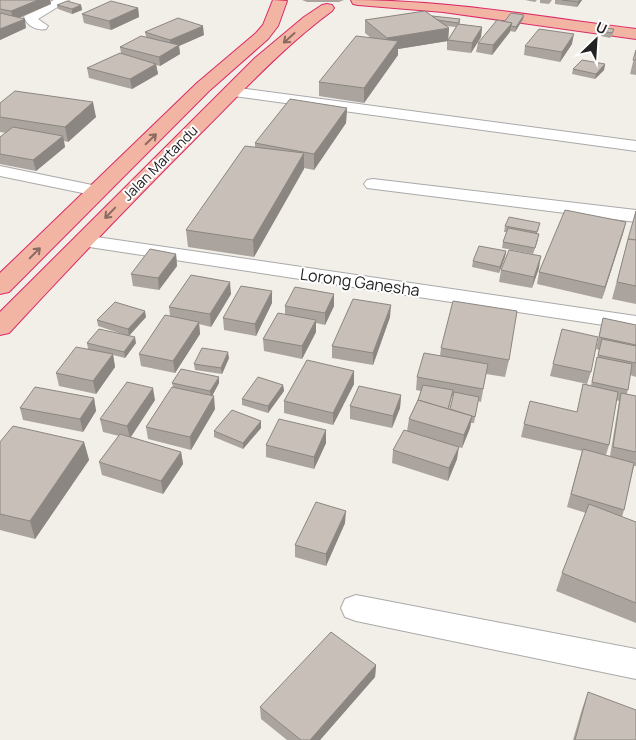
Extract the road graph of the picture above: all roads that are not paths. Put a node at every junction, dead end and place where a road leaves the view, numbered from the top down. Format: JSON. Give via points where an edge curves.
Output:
{"nodes":[{"id":1,"x":63,"y":0,"type":"edge"},
{"id":2,"x":438,"y":0,"type":"edge"},
{"id":3,"x":288,"y":3,"type":"edge"},
{"id":4,"x":346,"y":4,"type":"edge"},
{"id":5,"x":636,"y":25,"type":"edge"},
{"id":6,"x":41,"y":26,"type":"dead end"},
{"id":7,"x":636,"y":34,"type":"edge"},
{"id":8,"x":231,"y":92,"type":"junction"},
{"id":9,"x":636,"y":146,"type":"edge"},
{"id":10,"x":0,"y":171,"type":"edge"},
{"id":11,"x":374,"y":184,"type":"dead end"},
{"id":12,"x":97,"y":191,"type":"junction"},
{"id":13,"x":636,"y":216,"type":"edge"},
{"id":14,"x":83,"y":241,"type":"junction"},
{"id":15,"x":0,"y":287,"type":"edge"},
{"id":16,"x":636,"y":323,"type":"edge"},
{"id":17,"x":0,"y":327,"type":"edge"},
{"id":18,"x":356,"y":608,"type":"dead end"},
{"id":19,"x":636,"y":664,"type":"edge"}],
"edges":[{"from":1,"to":6,"type":"street","via":[[31,17]]},
{"from":2,"to":5,"type":"highway"},
{"from":3,"to":4,"type":"highway"},
{"from":12,"to":3,"type":"highway","name":"Jalan Martandu","one_way":true,"via":[[262,36]]},
{"from":4,"to":7,"type":"highway","via":[[443,8]]},
{"from":4,"to":8,"type":"highway","name":"Jalan Martandu","one_way":true,"via":[[297,30]]},
{"from":8,"to":9,"type":"street"},
{"from":8,"to":14,"type":"highway","name":"Jalan Martandu","one_way":true},
{"from":10,"to":12,"type":"street"},
{"from":11,"to":13,"type":"street"},
{"from":15,"to":12,"type":"highway","name":"Jalan Martandu","one_way":true},
{"from":14,"to":16,"type":"street","name":"Lorong Ganesha"},
{"from":14,"to":17,"type":"highway","name":"Jalan Martandu"},
{"from":18,"to":19,"type":"street"}]}
